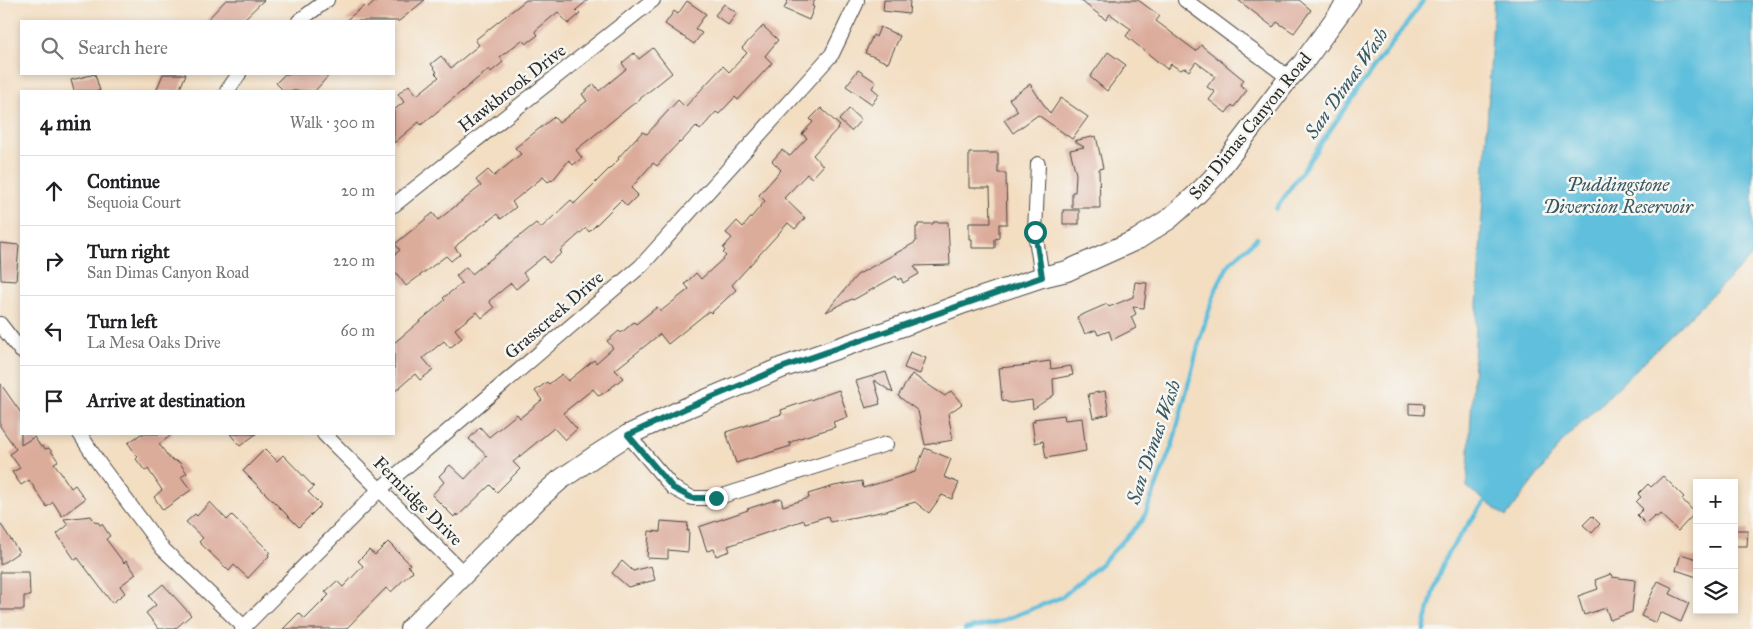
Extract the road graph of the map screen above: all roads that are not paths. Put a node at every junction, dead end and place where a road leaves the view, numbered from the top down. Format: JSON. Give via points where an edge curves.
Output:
{"nodes":[{"id":1,"x":326,"y":0,"type":"edge"},
{"id":2,"x":653,"y":0,"type":"edge"},
{"id":3,"x":857,"y":0,"type":"edge"},
{"id":4,"x":1185,"y":0,"type":"edge"},
{"id":5,"x":1349,"y":0,"type":"edge"},
{"id":6,"x":300,"y":20,"type":"edge"},
{"id":7,"x":238,"y":75,"type":"edge"},
{"id":8,"x":1289,"y":78,"type":"junction"},
{"id":9,"x":228,"y":90,"type":"edge"},
{"id":10,"x":1038,"y":164,"type":"dead end"},
{"id":11,"x":395,"y":204,"type":"edge"},
{"id":12,"x":1042,"y":277,"type":"junction"},
{"id":13,"x":0,"y":324,"type":"edge"},
{"id":14,"x":20,"y":349,"type":"edge"},
{"id":15,"x":81,"y":435,"type":"edge"},
{"id":16,"x":325,"y":435,"type":"edge"},
{"id":17,"x":628,"y":435,"type":"junction"},
{"id":18,"x":886,"y":444,"type":"dead end"},
{"id":19,"x":379,"y":490,"type":"junction"},
{"id":20,"x":464,"y":574,"type":"junction"},
{"id":21,"x":243,"y":628,"type":"edge"},
{"id":22,"x":410,"y":629,"type":"edge"}],
"edges":[{"from":1,"to":6,"type":"street"},
{"from":2,"to":11,"type":"street","name":"Hawkbrook Drive"},
{"from":3,"to":19,"type":"street","name":"Grasscreek Drive","via":[[832,54],[641,266]]},
{"from":4,"to":8,"type":"street"},
{"from":5,"to":8,"type":"street","name":"San Dimas Canyon Road","via":[[1304,63]]},
{"from":7,"to":9,"type":"street"},
{"from":8,"to":12,"type":"street","name":"San Dimas Canyon Road","via":[[1213,178],[1169,219],[1113,251],[1067,272]]},
{"from":10,"to":12,"type":"street","via":[[1035,232]]},
{"from":12,"to":17,"type":"street","name":"San Dimas Canyon Road","via":[[781,368]]},
{"from":13,"to":14,"type":"street"},
{"from":15,"to":21,"type":"street","via":[[162,548]]},
{"from":16,"to":19,"type":"street","name":"Fernridge Drive"},
{"from":17,"to":18,"type":"street","via":[[673,488],[692,498],[716,498]]},
{"from":17,"to":20,"type":"street","name":"San Dimas Canyon Road","via":[[554,485]]},
{"from":19,"to":20,"type":"street","name":"Fernridge Drive"},
{"from":19,"to":21,"type":"street","name":"Grasscreek Drive"},
{"from":20,"to":22,"type":"street","name":"San Dimas Canyon Road"}]}
